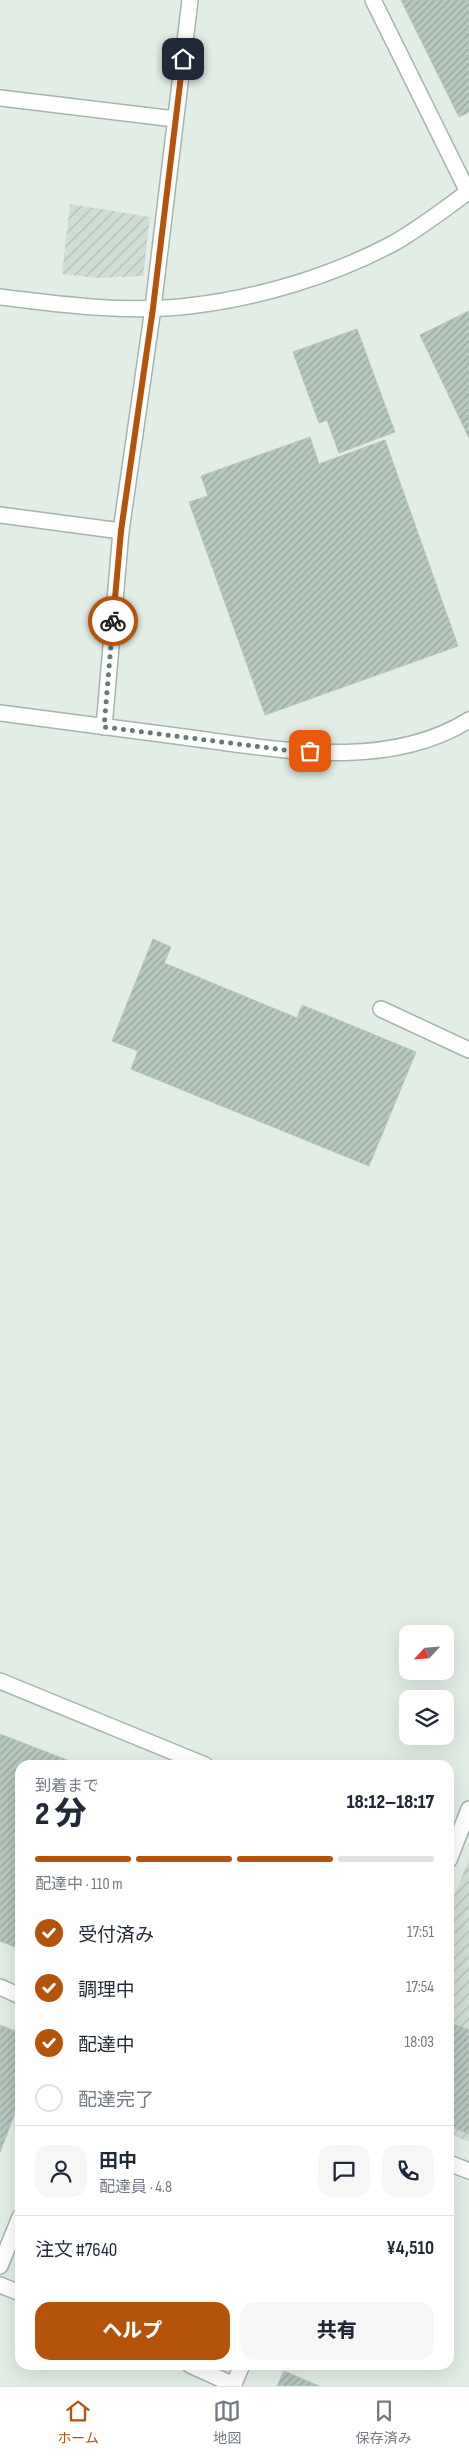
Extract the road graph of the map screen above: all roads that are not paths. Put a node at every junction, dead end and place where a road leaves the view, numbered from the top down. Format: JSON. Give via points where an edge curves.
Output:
{"nodes":[{"id":1,"x":190,"y":0,"type":"edge"},
{"id":2,"x":373,"y":0,"type":"edge"},
{"id":3,"x":0,"y":98,"type":"edge"},
{"id":4,"x":175,"y":118,"type":"junction"},
{"id":5,"x":468,"y":191,"type":"edge"},
{"id":6,"x":0,"y":297,"type":"edge"},
{"id":7,"x":153,"y":308,"type":"junction"},
{"id":8,"x":0,"y":515,"type":"edge"},
{"id":9,"x":121,"y":531,"type":"junction"},
{"id":10,"x":0,"y":713,"type":"edge"},
{"id":11,"x":469,"y":720,"type":"edge"},
{"id":12,"x":104,"y":727,"type":"junction"},
{"id":13,"x":381,"y":1010,"type":"dead end"},
{"id":14,"x":469,"y":1050,"type":"edge"},
{"id":15,"x":0,"y":1681,"type":"edge"},
{"id":16,"x":191,"y":1760,"type":"edge"},
{"id":17,"x":469,"y":1809,"type":"edge"},
{"id":18,"x":454,"y":1847,"type":"edge"},
{"id":19,"x":0,"y":1987,"type":"edge"},
{"id":20,"x":15,"y":1994,"type":"edge"},
{"id":21,"x":454,"y":2165,"type":"edge"},
{"id":22,"x":469,"y":2171,"type":"edge"},
{"id":23,"x":15,"y":2229,"type":"edge"},
{"id":24,"x":0,"y":2266,"type":"edge"},
{"id":25,"x":0,"y":2285,"type":"edge"},
{"id":26,"x":15,"y":2292,"type":"edge"},
{"id":27,"x":201,"y":2370,"type":"edge"},
{"id":28,"x":240,"y":2370,"type":"edge"},
{"id":29,"x":233,"y":2385,"type":"edge"}],
"edges":[{"from":1,"to":4,"type":"street"},
{"from":2,"to":5,"type":"street"},
{"from":3,"to":4,"type":"street"},
{"from":4,"to":7,"type":"street"},
{"from":5,"to":7,"type":"street","via":[[394,243],[310,279],[189,306]]},
{"from":6,"to":7,"type":"street","via":[[89,306]]},
{"from":7,"to":9,"type":"street"},
{"from":8,"to":9,"type":"street"},
{"from":9,"to":12,"type":"street"},
{"from":10,"to":12,"type":"street"},
{"from":11,"to":12,"type":"street","via":[[427,741],[378,751],[293,751]]},
{"from":13,"to":14,"type":"street"},
{"from":15,"to":16,"type":"street"},
{"from":17,"to":18,"type":"street"},
{"from":19,"to":20,"type":"street"},
{"from":21,"to":22,"type":"street"},
{"from":23,"to":24,"type":"street"},
{"from":25,"to":26,"type":"street"},
{"from":27,"to":29,"type":"street"},
{"from":28,"to":29,"type":"street"}]}
